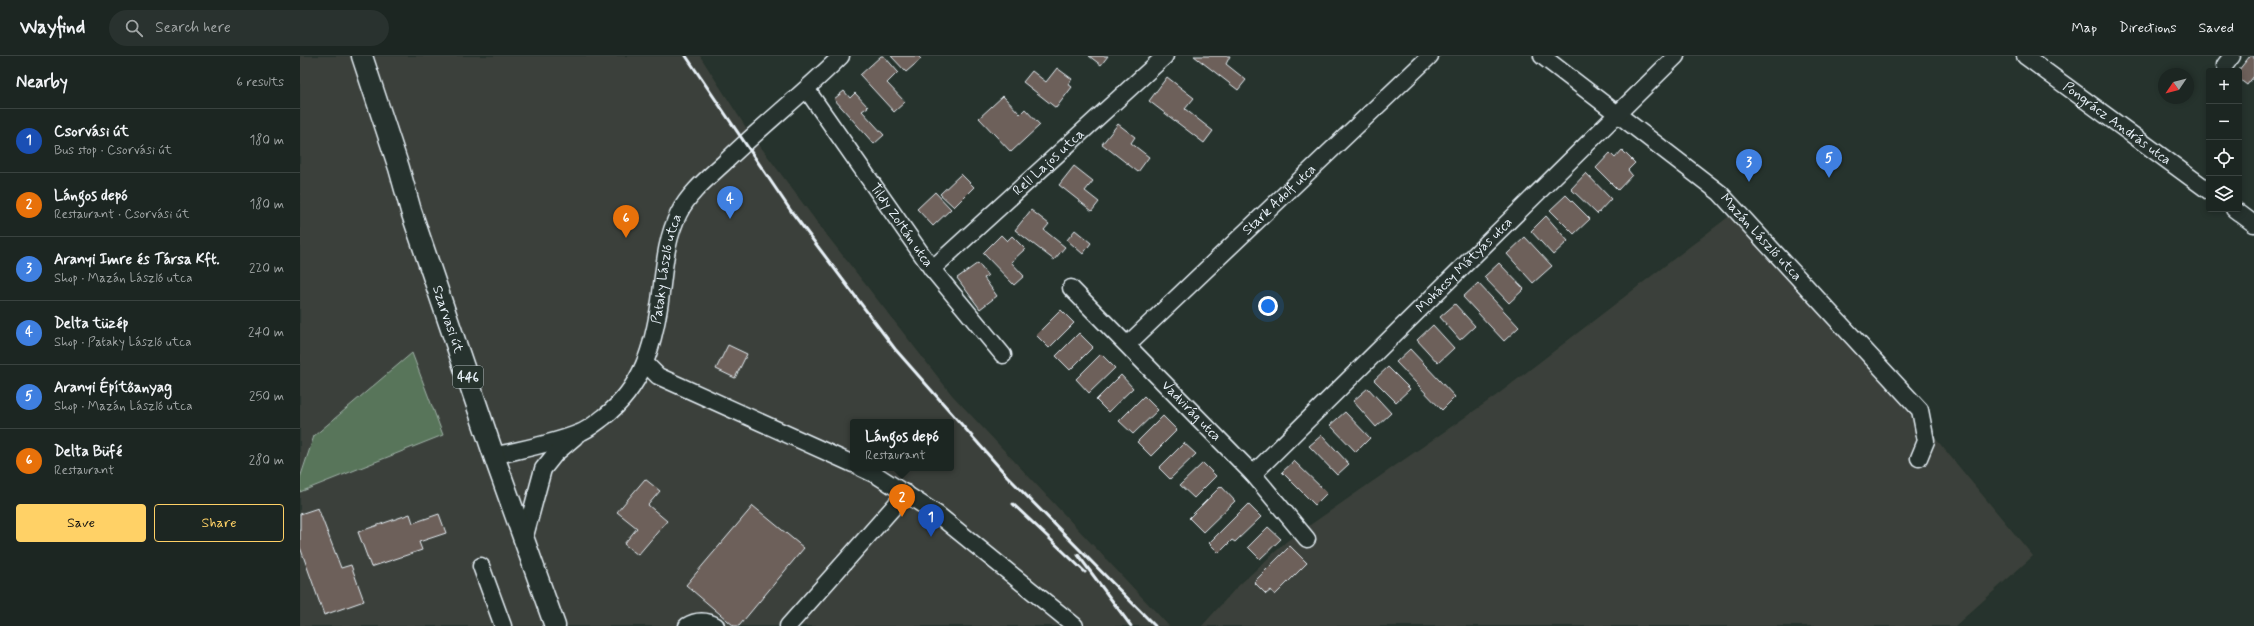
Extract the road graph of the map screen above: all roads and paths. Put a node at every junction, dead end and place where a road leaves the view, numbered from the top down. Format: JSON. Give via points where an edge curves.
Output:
{"nodes":[{"id":1,"x":362,"y":56,"type":"edge"},
{"id":2,"x":841,"y":56,"type":"edge"},
{"id":3,"x":1165,"y":56,"type":"edge"},
{"id":4,"x":1430,"y":56,"type":"edge"},
{"id":5,"x":1542,"y":56,"type":"edge"},
{"id":6,"x":1676,"y":56,"type":"edge"},
{"id":7,"x":2025,"y":56,"type":"edge"},
{"id":8,"x":806,"y":90,"type":"junction"},
{"id":9,"x":1618,"y":114,"type":"junction"},
{"id":10,"x":2206,"y":189,"type":"edge"},
{"id":11,"x":2238,"y":212,"type":"edge"},
{"id":12,"x":2254,"y":224,"type":"edge"},
{"id":13,"x":932,"y":269,"type":"junction"},
{"id":14,"x":1071,"y":288,"type":"dead end"},
{"id":15,"x":1128,"y":344,"type":"junction"},
{"id":16,"x":1003,"y":355,"type":"dead end"},
{"id":17,"x":646,"y":364,"type":"junction"},
{"id":18,"x":579,"y":433,"type":"junction"},
{"id":19,"x":494,"y":456,"type":"junction"},
{"id":20,"x":1919,"y":458,"type":"dead end"},
{"id":21,"x":850,"y":463,"type":"edge"},
{"id":22,"x":866,"y":471,"type":"edge"},
{"id":23,"x":1252,"y":474,"type":"junction"},
{"id":24,"x":906,"y":493,"type":"junction"},
{"id":25,"x":525,"y":536,"type":"junction"},
{"id":26,"x":1307,"y":539,"type":"dead end"},
{"id":27,"x":481,"y":566,"type":"dead end"},
{"id":28,"x":503,"y":626,"type":"edge"},
{"id":29,"x":556,"y":626,"type":"edge"},
{"id":30,"x":687,"y":626,"type":"edge"},
{"id":31,"x":716,"y":626,"type":"edge"},
{"id":32,"x":788,"y":626,"type":"edge"},
{"id":33,"x":1075,"y":626,"type":"edge"}],
"edges":[{"from":1,"to":19,"type":"main road","name":"Szarvasi út","number":"446","via":[[400,168],[411,211]]},
{"from":2,"to":8,"type":"street","name":"Pataky László utca"},
{"from":3,"to":13,"type":"street","name":"Rell Lajos utca"},
{"from":4,"to":15,"type":"street","name":"Stark Adolf utca"},
{"from":5,"to":9,"type":"street","name":"Mazán László utca"},
{"from":6,"to":9,"type":"street","name":"Mohácsy Mátyás utca"},
{"from":7,"to":10,"type":"street","name":"Pongrácz András utca"},
{"from":8,"to":13,"type":"street","name":"Tildy Zoltán utca"},
{"from":8,"to":17,"type":"street","name":"Pataky László utca","via":[[700,185],[679,213],[669,242],[659,306]]},
{"from":9,"to":20,"type":"street","name":"Mazán László utca","via":[[1720,193],[1920,410],[1926,441]]},
{"from":9,"to":23,"type":"street","name":"Mohácsy Mátyás utca"},
{"from":11,"to":12,"type":"street"},
{"from":13,"to":16,"type":"street","name":"Tildy Zoltán utca"},
{"from":14,"to":15,"type":"street","name":"Vadvirág utca"},
{"from":15,"to":23,"type":"street","name":"Vadvirág utca"},
{"from":17,"to":18,"type":"street","name":"Pataky László utca","via":[[618,406]]},
{"from":17,"to":21,"type":"street","via":[[658,376]]},
{"from":18,"to":19,"type":"street","name":"Pataky László utca"},
{"from":18,"to":25,"type":"street","via":[[554,454],[544,469]]},
{"from":19,"to":25,"type":"main road","name":"Szarvasi út","number":"446"},
{"from":22,"to":24,"type":"street"},
{"from":23,"to":26,"type":"street","name":"Vadvirág utca"},
{"from":24,"to":32,"type":"street"},
{"from":24,"to":33,"type":"street","via":[[937,514]]},
{"from":25,"to":29,"type":"main road","name":"Szarvasi út","number":"446"},
{"from":27,"to":28,"type":"street"},
{"from":30,"to":31,"type":"street","via":[[693,622],[710,622]]}]}
